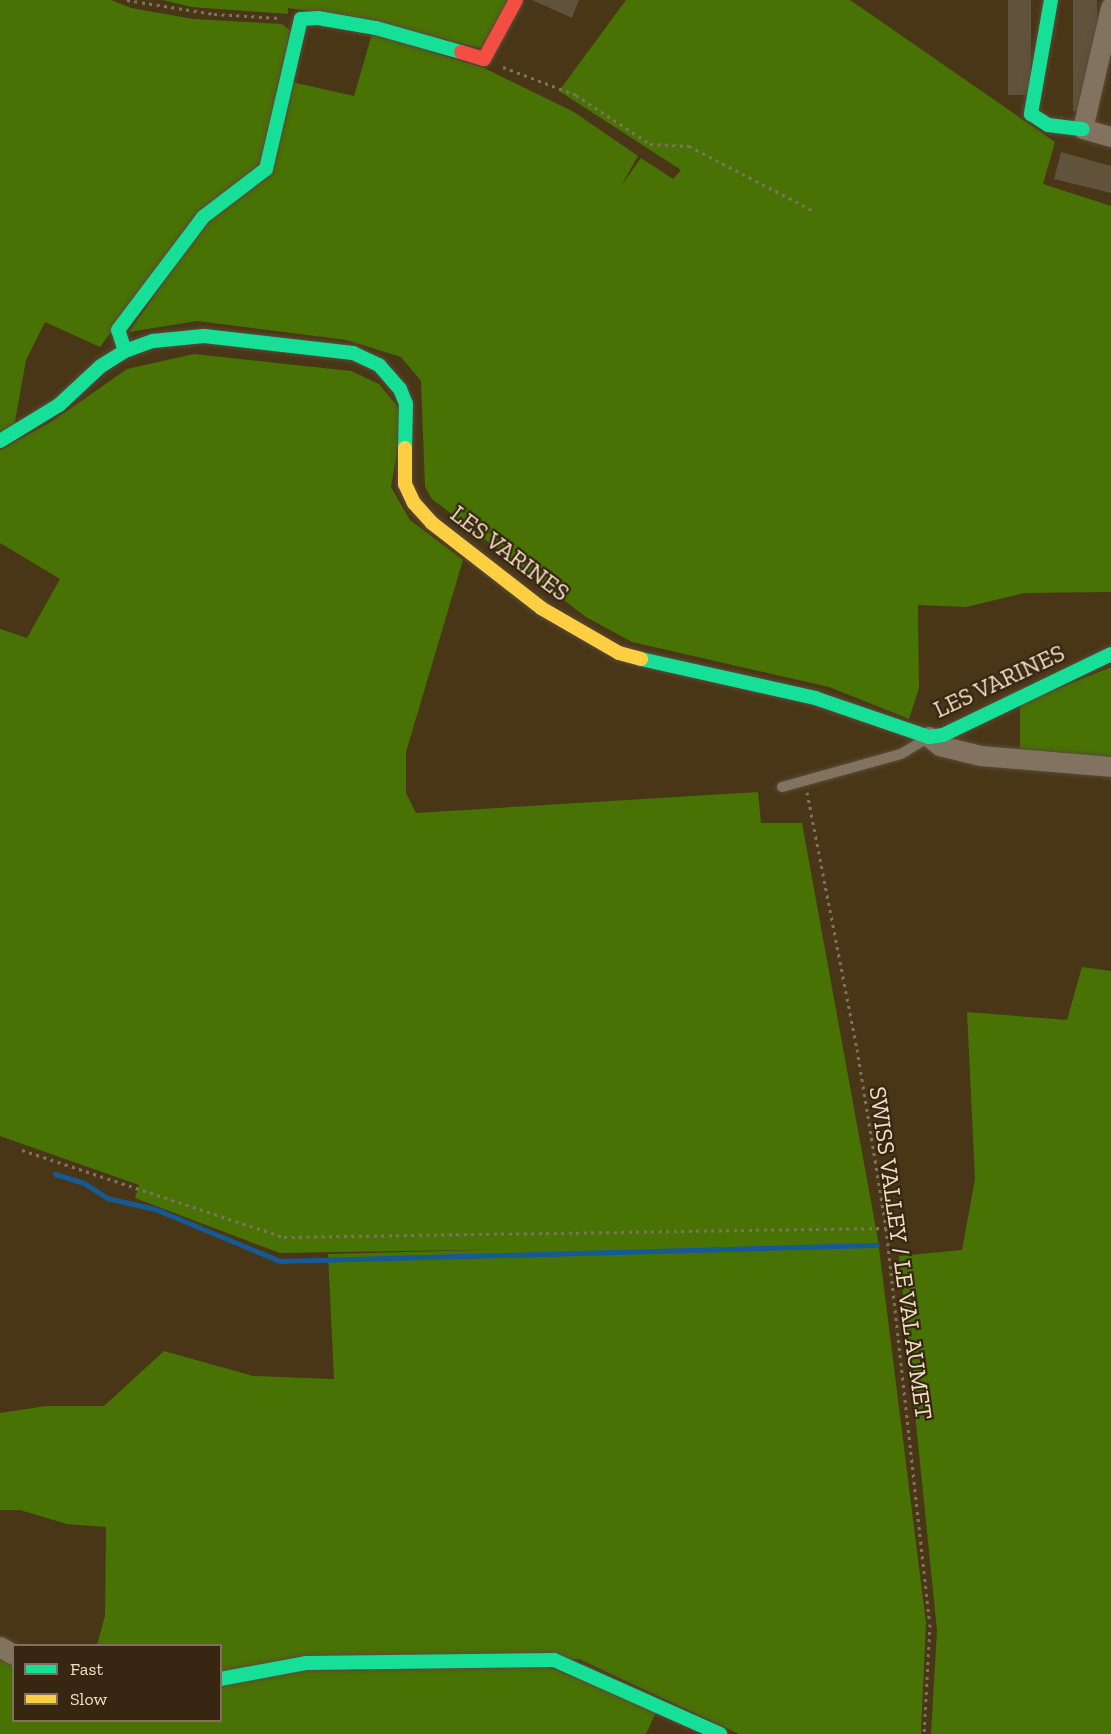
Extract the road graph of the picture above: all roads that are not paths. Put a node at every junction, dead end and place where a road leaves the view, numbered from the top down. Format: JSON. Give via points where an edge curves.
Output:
{"nodes":[{"id":1,"x":516,"y":0,"type":"edge"},
{"id":2,"x":1051,"y":0,"type":"edge"},
{"id":3,"x":1111,"y":8,"type":"edge"},
{"id":4,"x":1083,"y":129,"type":"junction"},
{"id":5,"x":1111,"y":136,"type":"edge"},
{"id":6,"x":125,"y":351,"type":"junction"},
{"id":7,"x":0,"y":441,"type":"edge"},
{"id":8,"x":1111,"y":654,"type":"edge"},
{"id":9,"x":929,"y":737,"type":"junction"},
{"id":10,"x":1111,"y":766,"type":"edge"},
{"id":11,"x":782,"y":787,"type":"dead end"},
{"id":12,"x":222,"y":1679,"type":"edge"},
{"id":13,"x":720,"y":1734,"type":"edge"}],
"edges":[{"from":1,"to":6,"type":"street","via":[[484,59],[376,28],[318,18],[301,20],[266,169],[203,217],[118,330]]},
{"from":2,"to":4,"type":"street","via":[[1031,114],[1048,125]]},
{"from":3,"to":4,"type":"street"},
{"from":4,"to":5,"type":"street"},
{"from":6,"to":7,"type":"street","name":"LES VARINES","via":[[101,366],[59,405]]},
{"from":6,"to":9,"type":"street","name":"LES VARINES","via":[[180,336],[204,336],[352,353],[379,365],[394,379],[406,404],[405,484],[414,503],[432,523],[541,608],[619,654],[815,698]]},
{"from":8,"to":9,"type":"street","name":"LES VARINES","via":[[943,735]]},
{"from":9,"to":10,"type":"street","via":[[940,746],[981,756]]},
{"from":9,"to":11,"type":"lane","via":[[902,754]]},
{"from":12,"to":13,"type":"street","via":[[306,1663],[554,1660]]}]}
